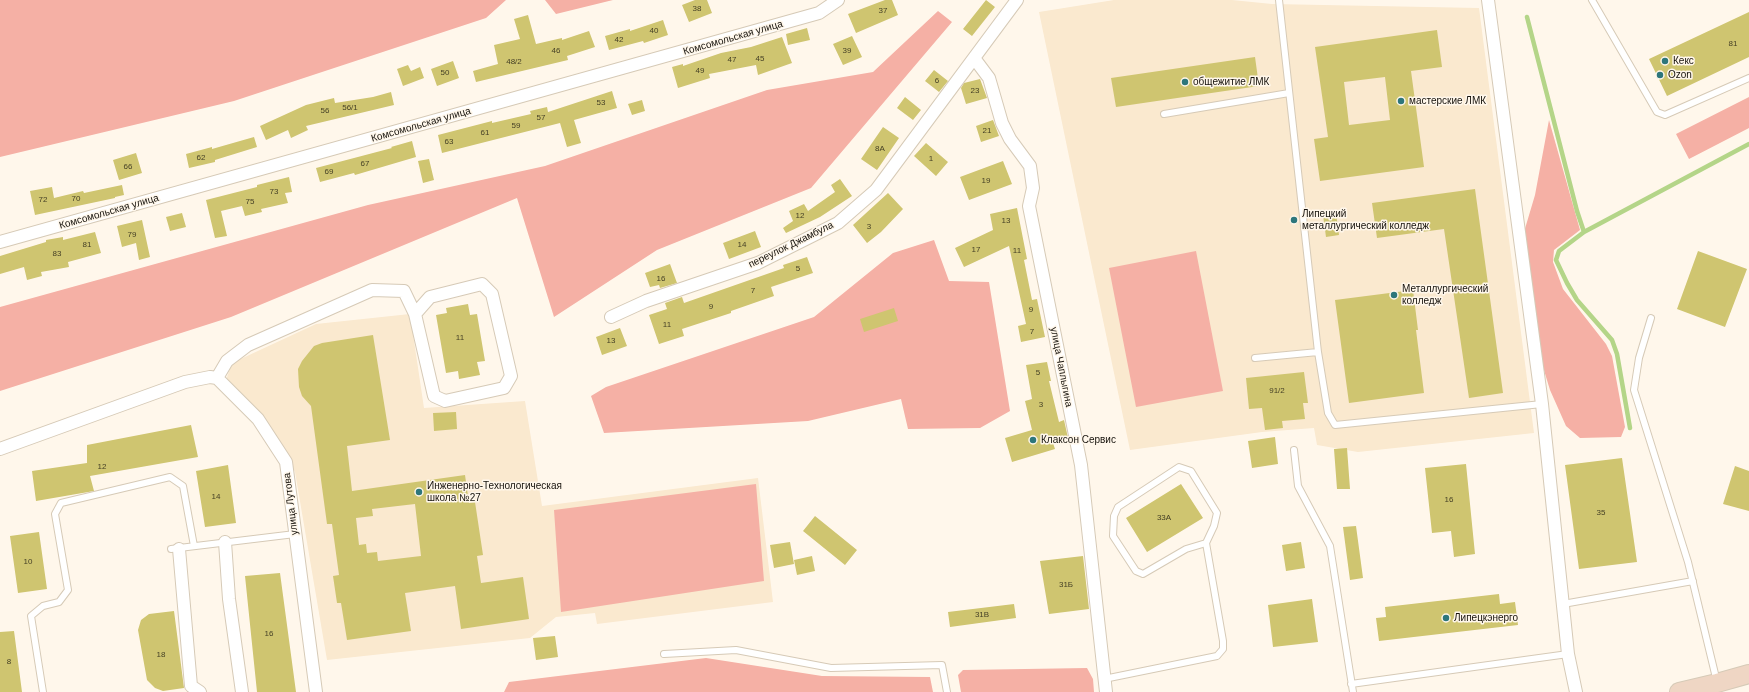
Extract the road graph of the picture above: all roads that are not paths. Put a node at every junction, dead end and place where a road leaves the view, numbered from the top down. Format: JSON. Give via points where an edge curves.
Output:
{"nodes":[{"id":1,"x":838,"y":0,"type":"edge"},
{"id":2,"x":1017,"y":0,"type":"edge"},
{"id":3,"x":1279,"y":0,"type":"edge"},
{"id":4,"x":1488,"y":0,"type":"edge"},
{"id":5,"x":1592,"y":0,"type":"edge"},
{"id":6,"x":974,"y":58,"type":"junction"},
{"id":7,"x":1749,"y":78,"type":"edge"},
{"id":8,"x":1288,"y":93,"type":"junction"},
{"id":9,"x":1164,"y":114,"type":"dead end"},
{"id":10,"x":0,"y":242,"type":"edge"},
{"id":11,"x":415,"y":314,"type":"junction"},
{"id":12,"x":611,"y":317,"type":"dead end"},
{"id":13,"x":1651,"y":318,"type":"dead end"},
{"id":14,"x":1318,"y":352,"type":"junction"},
{"id":15,"x":1255,"y":358,"type":"dead end"},
{"id":16,"x":217,"y":378,"type":"junction"},
{"id":17,"x":1542,"y":404,"type":"junction"},
{"id":18,"x":0,"y":449,"type":"edge"},
{"id":19,"x":1294,"y":450,"type":"dead end"},
{"id":20,"x":294,"y":534,"type":"junction"},
{"id":21,"x":225,"y":542,"type":"junction"},
{"id":22,"x":1206,"y":543,"type":"junction"},
{"id":23,"x":194,"y":546,"type":"junction"},
{"id":24,"x":175,"y":549,"type":"joint"},
{"id":25,"x":1693,"y":581,"type":"junction"},
{"id":26,"x":1563,"y":604,"type":"junction"},
{"id":27,"x":664,"y":654,"type":"dead end"},
{"id":28,"x":1568,"y":654,"type":"junction"},
{"id":29,"x":1749,"y":674,"type":"edge"},
{"id":30,"x":1104,"y":679,"type":"junction"},
{"id":31,"x":1717,"y":683,"type":"junction"},
{"id":32,"x":1351,"y":684,"type":"junction"},
{"id":33,"x":43,"y":692,"type":"edge"},
{"id":34,"x":200,"y":692,"type":"edge"},
{"id":35,"x":242,"y":692,"type":"edge"},
{"id":36,"x":316,"y":692,"type":"edge"},
{"id":37,"x":947,"y":692,"type":"edge"},
{"id":38,"x":1106,"y":692,"type":"edge"},
{"id":39,"x":1353,"y":692,"type":"edge"},
{"id":40,"x":1576,"y":692,"type":"edge"},
{"id":41,"x":1679,"y":692,"type":"edge"}],
"edges":[{"from":1,"to":10,"type":"street","name":"Комсомольская улица","via":[[819,13]]},
{"from":2,"to":6,"type":"street","name":"переулок Джамбула"},
{"from":3,"to":8,"type":"lane"},
{"from":4,"to":17,"type":"street"},
{"from":5,"to":7,"type":"lane","via":[[1657,112],[1665,115]]},
{"from":6,"to":12,"type":"street","name":"переулок Джамбула","via":[[876,190],[838,222],[758,263],[646,301]]},
{"from":6,"to":30,"type":"street","name":"улица Чаплыгина","via":[[989,78],[1002,123],[1010,139],[1030,166],[1033,188],[1029,206],[1081,465]]},
{"from":8,"to":9,"type":"lane"},
{"from":8,"to":14,"type":"lane"},
{"from":11,"to":11,"type":"street","via":[[434,396],[445,401],[504,388],[511,376],[492,294],[482,284],[430,297]]},
{"from":11,"to":16,"type":"street","via":[[404,291],[372,290],[248,345],[227,361]]},
{"from":13,"to":25,"type":"lane","via":[[1639,358],[1634,390]]},
{"from":14,"to":15,"type":"lane"},
{"from":14,"to":17,"type":"lane","via":[[1328,413],[1335,425]]},
{"from":16,"to":18,"type":"street","via":[[185,382]]},
{"from":16,"to":20,"type":"street","name":"улица Лутова","via":[[258,419],[286,462]]},
{"from":17,"to":26,"type":"street"},
{"from":19,"to":32,"type":"lane","via":[[1298,486],[1330,546]]},
{"from":20,"to":21,"type":"lane"},
{"from":20,"to":36,"type":"street","name":"улица Лутова"},
{"from":21,"to":23,"type":"lane"},
{"from":21,"to":35,"type":"street","via":[[229,599]]},
{"from":22,"to":22,"type":"lane","via":[[1217,513],[1190,471],[1180,467],[1118,507],[1114,516],[1113,536],[1136,571],[1143,574],[1186,549]]},
{"from":22,"to":30,"type":"lane","via":[[1223,649],[1217,656]]},
{"from":23,"to":24,"type":"lane"},
{"from":23,"to":33,"type":"lane","via":[[182,486],[170,477],[61,503],[55,514],[68,590],[59,602],[42,606],[31,616]]},
{"from":24,"to":34,"type":"street","via":[[191,686]]},
{"from":25,"to":26,"type":"lane"},
{"from":25,"to":31,"type":"lane"},
{"from":26,"to":28,"type":"street"},
{"from":27,"to":37,"type":"lane","via":[[736,650],[831,668],[942,664]]},
{"from":28,"to":32,"type":"lane"},
{"from":28,"to":40,"type":"street"},
{"from":29,"to":31,"type":"main road"},
{"from":30,"to":38,"type":"street","name":"улица Чаплыгина"},
{"from":31,"to":41,"type":"main road"},
{"from":32,"to":39,"type":"lane"}]}
